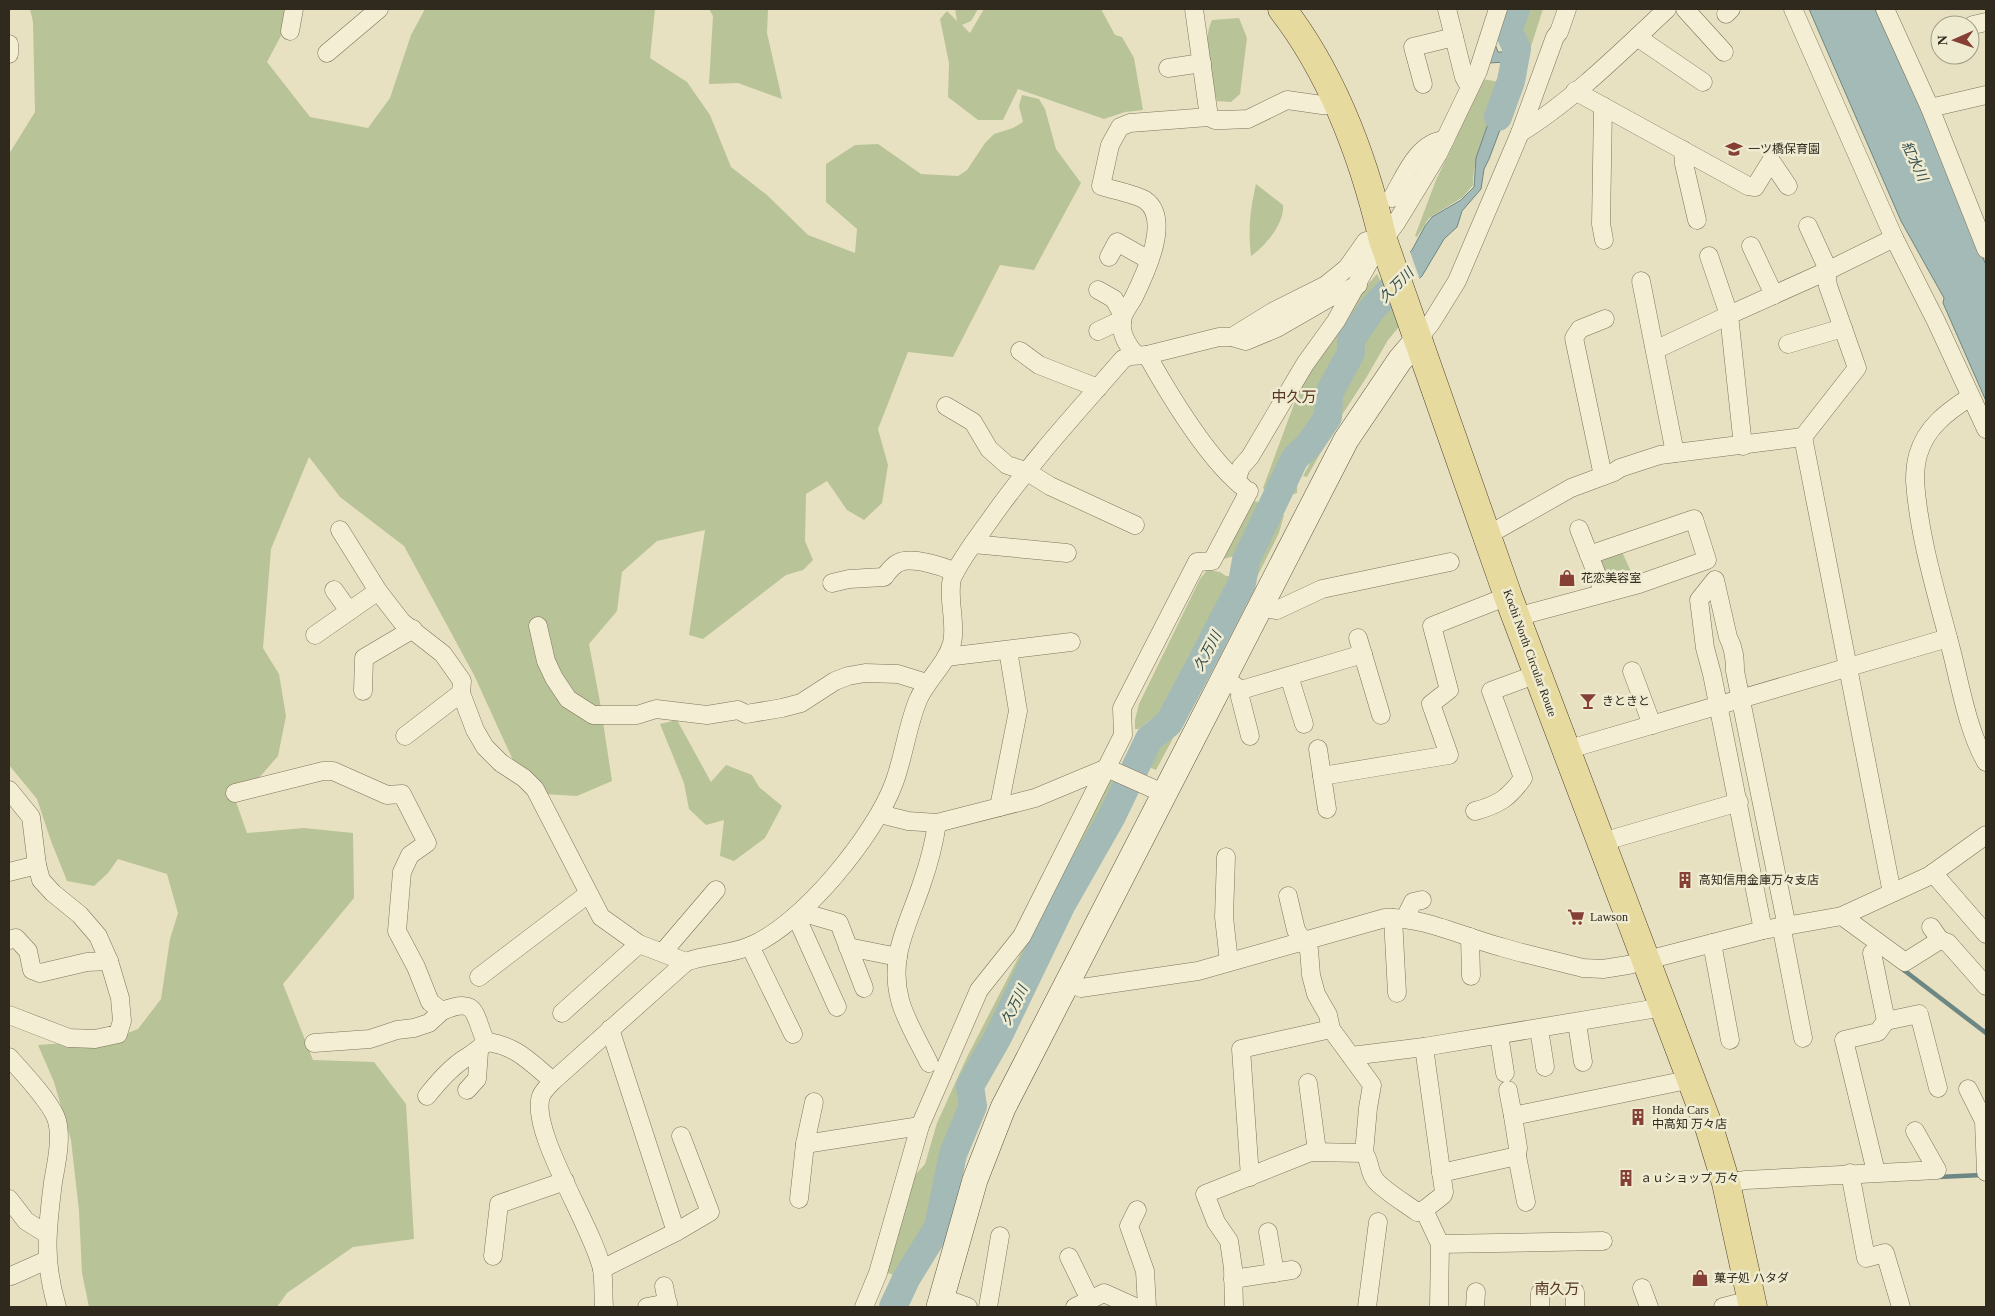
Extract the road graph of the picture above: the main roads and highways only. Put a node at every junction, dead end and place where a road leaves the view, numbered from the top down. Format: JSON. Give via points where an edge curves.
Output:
{"nodes":[{"id":1,"x":1282,"y":9,"type":"edge"},
{"id":2,"x":1752,"y":1304,"type":"edge"}],
"edges":[{"from":1,"to":2,"type":"main road","name":"Kochi North Circular Route","via":[[1308,47],[1350,134],[1371,194],[1379,245],[1416,334],[1512,607],[1692,1079],[1726,1183]]}]}
